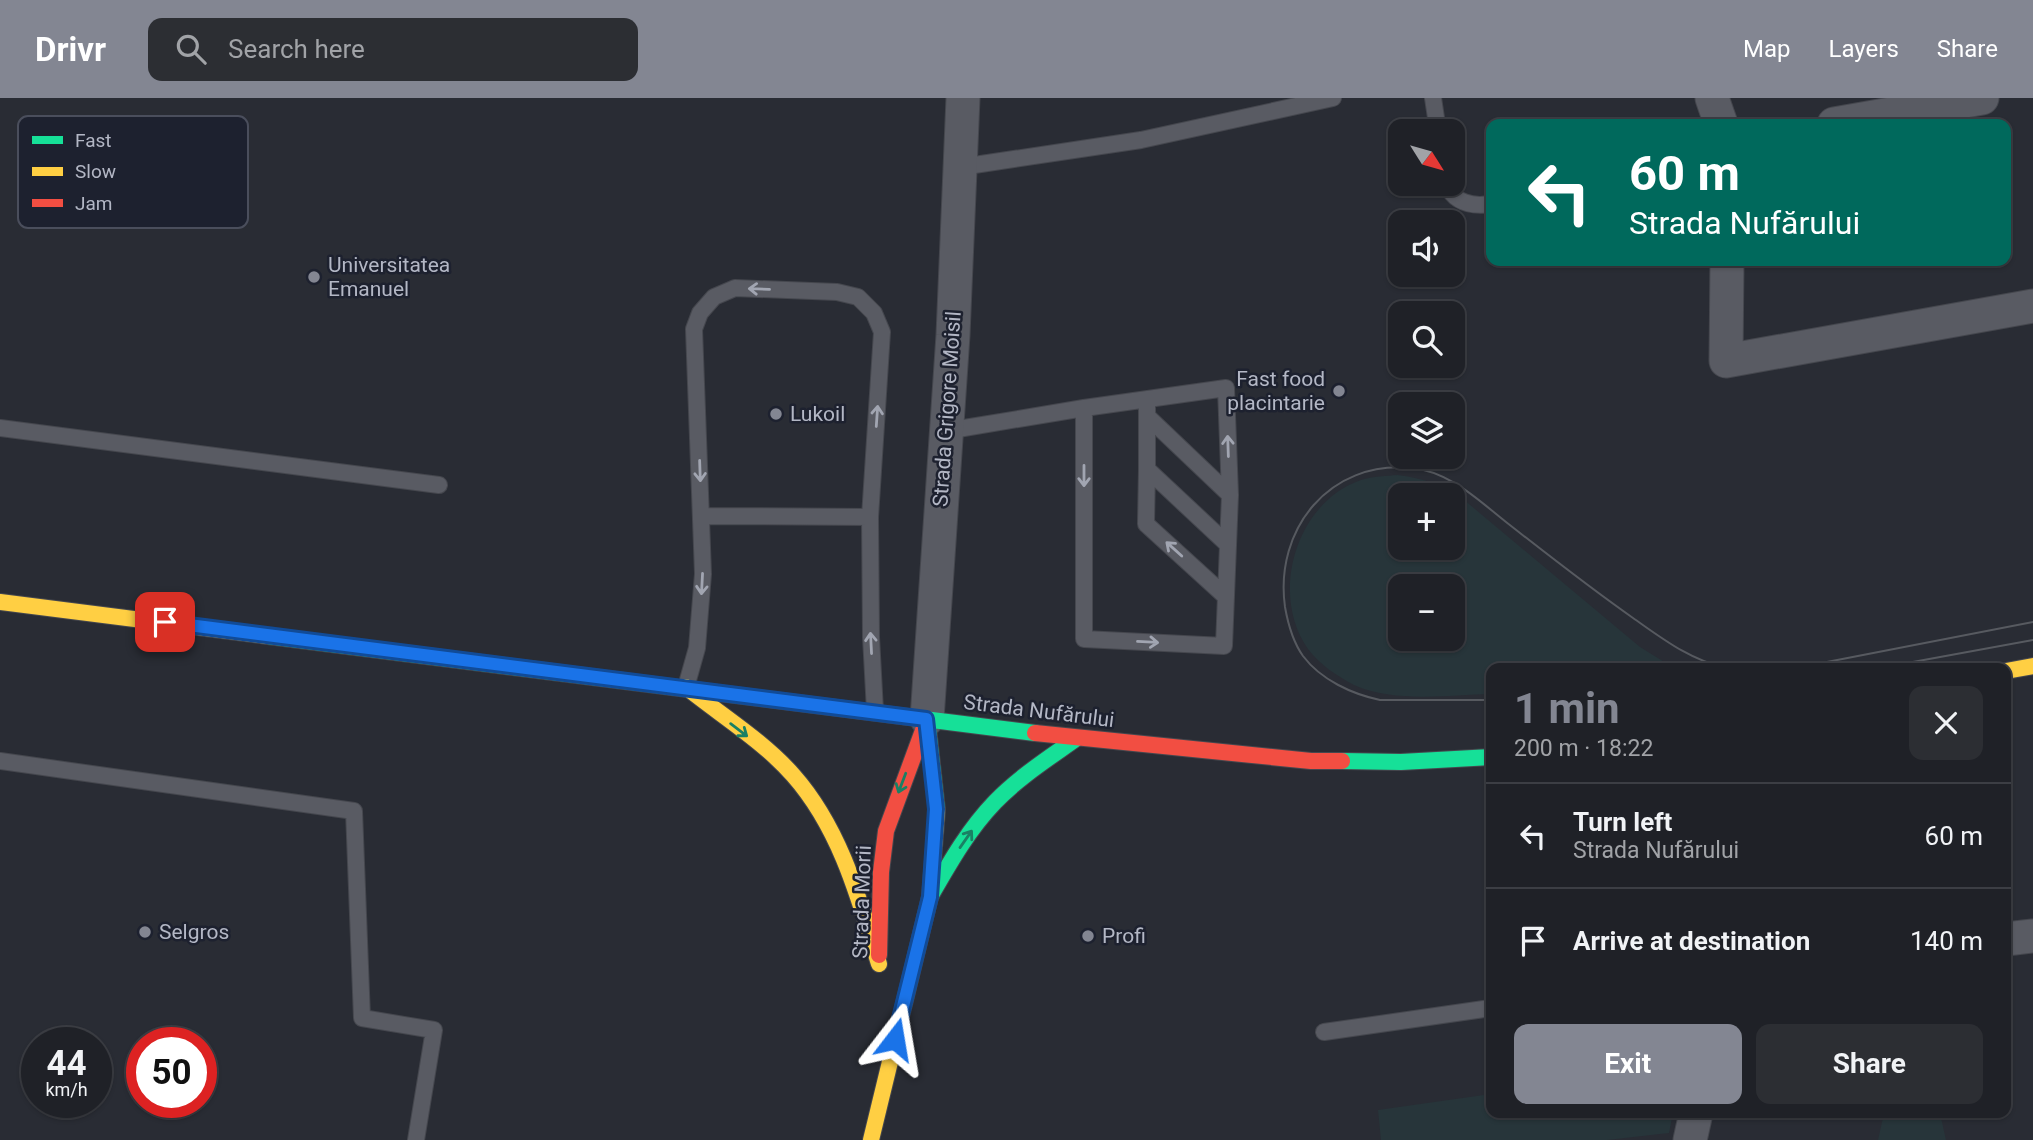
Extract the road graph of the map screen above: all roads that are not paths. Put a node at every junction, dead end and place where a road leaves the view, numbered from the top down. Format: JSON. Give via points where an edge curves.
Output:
{"nodes":[{"id":1,"x":963,"y":98,"type":"edge"},
{"id":2,"x":1333,"y":98,"type":"edge"},
{"id":3,"x":1433,"y":98,"type":"edge"},
{"id":4,"x":1712,"y":98,"type":"edge"},
{"id":5,"x":1982,"y":98,"type":"edge"},
{"id":6,"x":1436,"y":119,"type":"edge"},
{"id":7,"x":1719,"y":119,"type":"edge"},
{"id":8,"x":1862,"y":119,"type":"edge"},
{"id":9,"x":961,"y":167,"type":"junction"},
{"id":10,"x":1454,"y":196,"type":"edge"},
{"id":11,"x":1486,"y":205,"type":"edge"},
{"id":12,"x":1727,"y":266,"type":"edge"},
{"id":13,"x":2033,"y":306,"type":"edge"},
{"id":14,"x":1147,"y":399,"type":"junction"},
{"id":15,"x":1084,"y":408,"type":"junction"},
{"id":16,"x":1148,"y":417,"type":"junction"},
{"id":17,"x":0,"y":428,"type":"edge"},
{"id":18,"x":946,"y":431,"type":"junction"},
{"id":19,"x":1147,"y":469,"type":"junction"},
{"id":20,"x":439,"y":485,"type":"dead end"},
{"id":21,"x":1230,"y":495,"type":"junction"},
{"id":22,"x":702,"y":516,"type":"junction"},
{"id":23,"x":870,"y":517,"type":"junction"},
{"id":24,"x":1226,"y":543,"type":"junction"},
{"id":25,"x":1224,"y":595,"type":"junction"},
{"id":26,"x":0,"y":602,"type":"edge"},
{"id":27,"x":2033,"y":666,"type":"edge"},
{"id":28,"x":2011,"y":670,"type":"edge"},
{"id":29,"x":686,"y":687,"type":"junction"},
{"id":30,"x":875,"y":711,"type":"junction"},
{"id":31,"x":926,"y":719,"type":"junction"},
{"id":32,"x":1077,"y":738,"type":"junction"},
{"id":33,"x":1486,"y":757,"type":"edge"},
{"id":34,"x":0,"y":761,"type":"edge"},
{"id":35,"x":930,"y":897,"type":"junction"},
{"id":36,"x":2033,"y":936,"type":"edge"},
{"id":37,"x":2011,"y":938,"type":"edge"},
{"id":38,"x":887,"y":1001,"type":"dead end"},
{"id":39,"x":1486,"y":1009,"type":"edge"},
{"id":40,"x":1324,"y":1032,"type":"dead end"},
{"id":41,"x":895,"y":1039,"type":"junction"},
{"id":42,"x":1695,"y":1118,"type":"edge"},
{"id":43,"x":416,"y":1140,"type":"edge"},
{"id":44,"x":871,"y":1140,"type":"edge"},
{"id":45,"x":1689,"y":1140,"type":"edge"}],
"edges":[{"from":1,"to":9,"type":"street","name":"Strada Grigore Moisil"},
{"from":2,"to":9,"type":"lane","via":[[1141,140]]},
{"from":3,"to":6,"type":"lane"},
{"from":4,"to":7,"type":"street"},
{"from":5,"to":8,"type":"street"},
{"from":9,"to":18,"type":"street","name":"Strada Grigore Moisil"},
{"from":10,"to":11,"type":"lane","via":[[1475,206]]},
{"from":12,"to":13,"type":"street","via":[[1726,362]]},
{"from":14,"to":15,"type":"lane"},
{"from":14,"to":16,"type":"lane"},
{"from":21,"to":14,"type":"lane","one_way":true,"via":[[1226,388]]},
{"from":15,"to":18,"type":"lane"},
{"from":15,"to":25,"type":"lane","one_way":true,"via":[[1084,639],[1224,646]]},
{"from":16,"to":19,"type":"lane"},
{"from":16,"to":21,"type":"lane"},
{"from":17,"to":20,"type":"lane"},
{"from":18,"to":31,"type":"street","name":"Strada Grigore Moisil"},
{"from":19,"to":24,"type":"lane"},
{"from":25,"to":19,"type":"lane","one_way":true,"via":[[1146,524]]},
{"from":21,"to":24,"type":"lane"},
{"from":22,"to":23,"type":"lane"},
{"from":23,"to":22,"type":"lane","one_way":true,"via":[[882,332],[874,313],[858,297],[837,292],[735,288],[714,297],[694,329]]},
{"from":22,"to":29,"type":"lane","one_way":true,"via":[[697,648]]},
{"from":30,"to":23,"type":"lane","one_way":true},
{"from":24,"to":25,"type":"lane"},
{"from":26,"to":29,"type":"main road","name":"Strada Nufărului"},
{"from":27,"to":28,"type":"main road"},
{"from":29,"to":30,"type":"main road","name":"Strada Nufărului"},
{"from":29,"to":31,"type":"main road","name":"Strada Morii","via":[[762,747],[809,795],[844,862],[880,970],[886,831]]},
{"from":30,"to":31,"type":"main road","name":"Strada Nufărului"},
{"from":31,"to":32,"type":"main road","name":"Strada Nufărului"},
{"from":31,"to":35,"type":"main road","via":[[936,809]]},
{"from":32,"to":33,"type":"main road","name":"Strada Nufărului","via":[[1311,761]]},
{"from":35,"to":32,"type":"main road","one_way":true,"via":[[958,850],[1004,792]]},
{"from":34,"to":43,"type":"lane","via":[[354,811],[362,1018],[434,1030]]},
{"from":35,"to":41,"type":"main road"},
{"from":36,"to":37,"type":"street"},
{"from":38,"to":41,"type":"main road"},
{"from":39,"to":40,"type":"lane"},
{"from":41,"to":44,"type":"main road"},
{"from":42,"to":45,"type":"street"}]}
